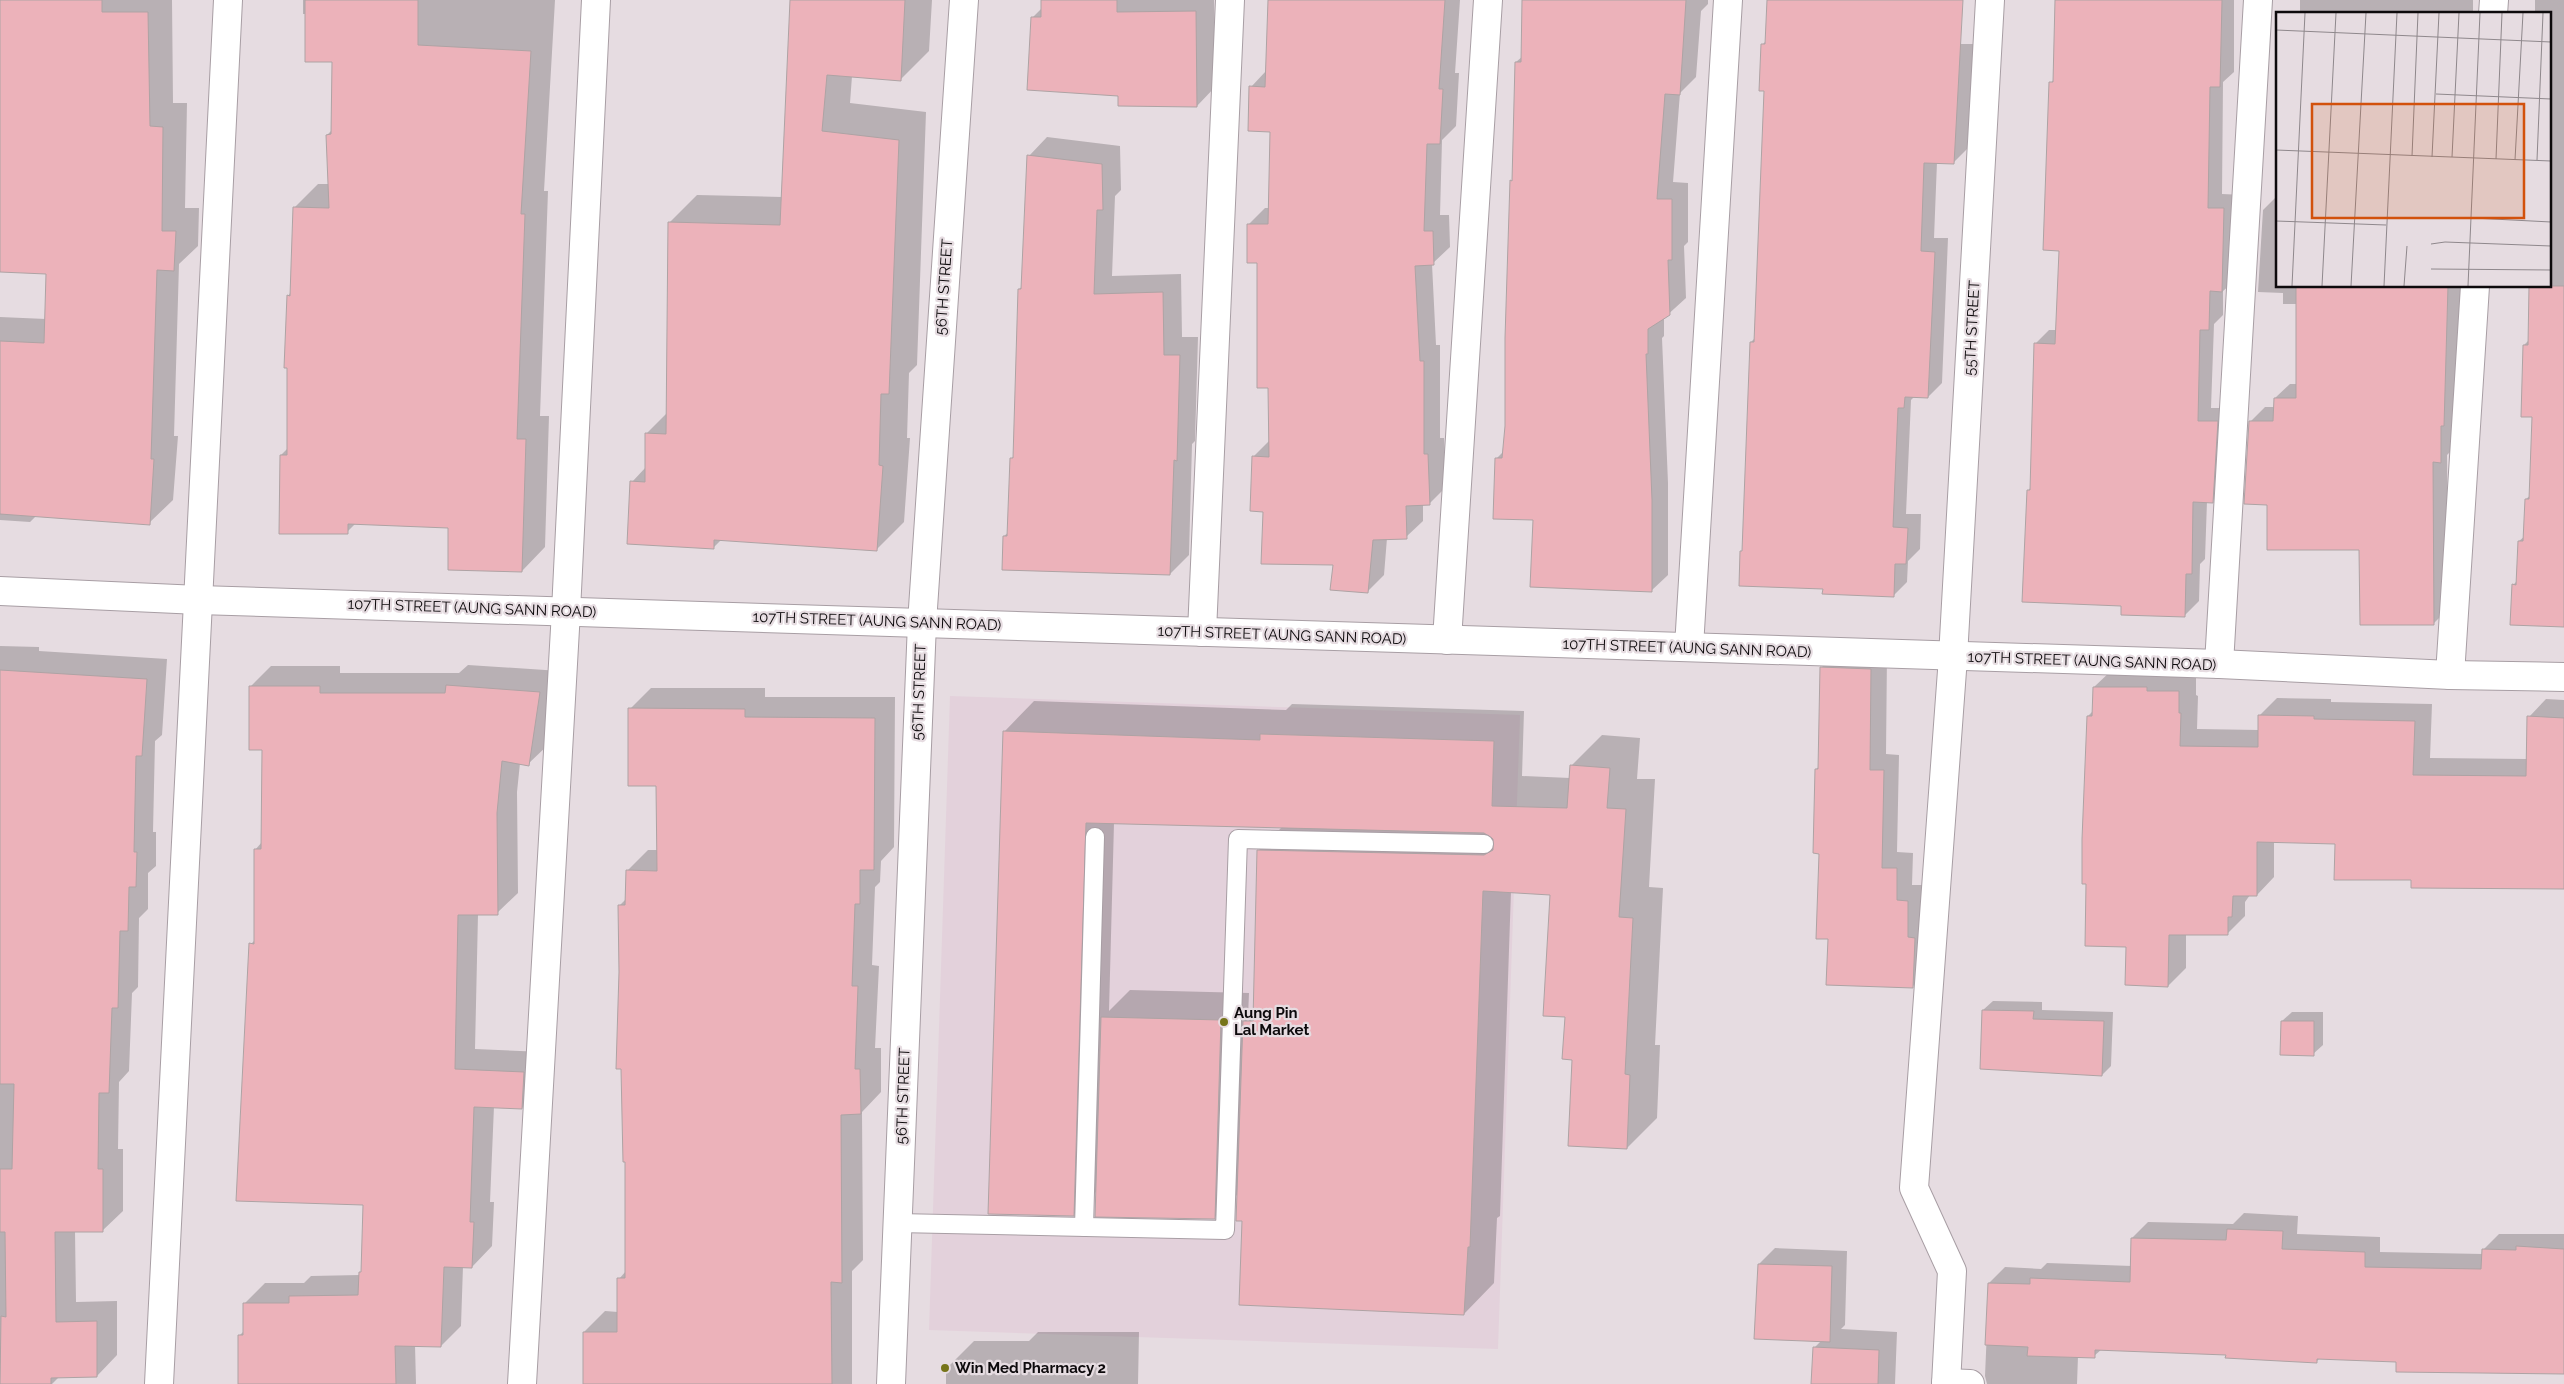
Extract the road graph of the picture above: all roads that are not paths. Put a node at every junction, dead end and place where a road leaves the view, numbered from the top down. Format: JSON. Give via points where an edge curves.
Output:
{"nodes":[{"id":1,"x":228,"y":0,"type":"edge"},
{"id":2,"x":596,"y":0,"type":"edge"},
{"id":3,"x":964,"y":0,"type":"edge"},
{"id":4,"x":1230,"y":0,"type":"edge"},
{"id":5,"x":1488,"y":0,"type":"edge"},
{"id":6,"x":1728,"y":0,"type":"edge"},
{"id":7,"x":1990,"y":0,"type":"edge"},
{"id":8,"x":2258,"y":0,"type":"edge"},
{"id":9,"x":2475,"y":288,"type":"edge"},
{"id":10,"x":0,"y":591,"type":"edge"},
{"id":11,"x":199,"y":600,"type":"junction"},
{"id":12,"x":566,"y":611,"type":"junction"},
{"id":13,"x":922,"y":623,"type":"junction"},
{"id":14,"x":1202,"y":632,"type":"junction"},
{"id":15,"x":1447,"y":640,"type":"junction"},
{"id":16,"x":1689,"y":647,"type":"junction"},
{"id":17,"x":1953,"y":657,"type":"junction"},
{"id":18,"x":2219,"y":664,"type":"junction"},
{"id":19,"x":2450,"y":675,"type":"junction"},
{"id":20,"x":2564,"y":677,"type":"edge"},
{"id":21,"x":1095,"y":837,"type":"dead end"},
{"id":22,"x":1484,"y":844,"type":"dead end"},
{"id":23,"x":897,"y":1223,"type":"junction"},
{"id":24,"x":1084,"y":1226,"type":"junction"},
{"id":25,"x":159,"y":1384,"type":"edge"},
{"id":26,"x":522,"y":1384,"type":"edge"},
{"id":27,"x":891,"y":1384,"type":"edge"},
{"id":28,"x":1954,"y":1384,"type":"edge"}],
"edges":[{"from":1,"to":11,"type":"street"},
{"from":2,"to":12,"type":"street"},
{"from":3,"to":13,"type":"street","name":"56TH STREET"},
{"from":4,"to":14,"type":"street"},
{"from":5,"to":15,"type":"street"},
{"from":6,"to":16,"type":"street"},
{"from":7,"to":17,"type":"street","name":"55TH STREET"},
{"from":8,"to":18,"type":"street"},
{"from":9,"to":19,"type":"street"},
{"from":10,"to":11,"type":"street","name":"107TH STREET (AUNG SANN ROAD)"},
{"from":11,"to":12,"type":"street","name":"107TH STREET (AUNG SANN ROAD)"},
{"from":11,"to":25,"type":"street"},
{"from":12,"to":13,"type":"street","name":"107TH STREET (AUNG SANN ROAD)"},
{"from":12,"to":26,"type":"street"},
{"from":13,"to":14,"type":"street","name":"107TH STREET (AUNG SANN ROAD)"},
{"from":13,"to":23,"type":"street","name":"56TH STREET"},
{"from":14,"to":15,"type":"street","name":"107TH STREET (AUNG SANN ROAD)"},
{"from":15,"to":16,"type":"street","name":"107TH STREET (AUNG SANN ROAD)"},
{"from":16,"to":17,"type":"street","name":"107TH STREET (AUNG SANN ROAD)"},
{"from":17,"to":18,"type":"street","name":"107TH STREET (AUNG SANN ROAD)"},
{"from":17,"to":28,"type":"street","name":"55TH STREET","via":[[1914,1188],[1952,1272]]},
{"from":18,"to":19,"type":"street","name":"107TH STREET (AUNG SANN ROAD)"},
{"from":19,"to":20,"type":"street","name":"107TH STREET (AUNG SANN ROAD)"},
{"from":21,"to":24,"type":"lane"},
{"from":22,"to":24,"type":"lane","via":[[1238,840],[1225,1230]]},
{"from":23,"to":24,"type":"lane"},
{"from":23,"to":27,"type":"street","name":"56TH STREET"}]}
